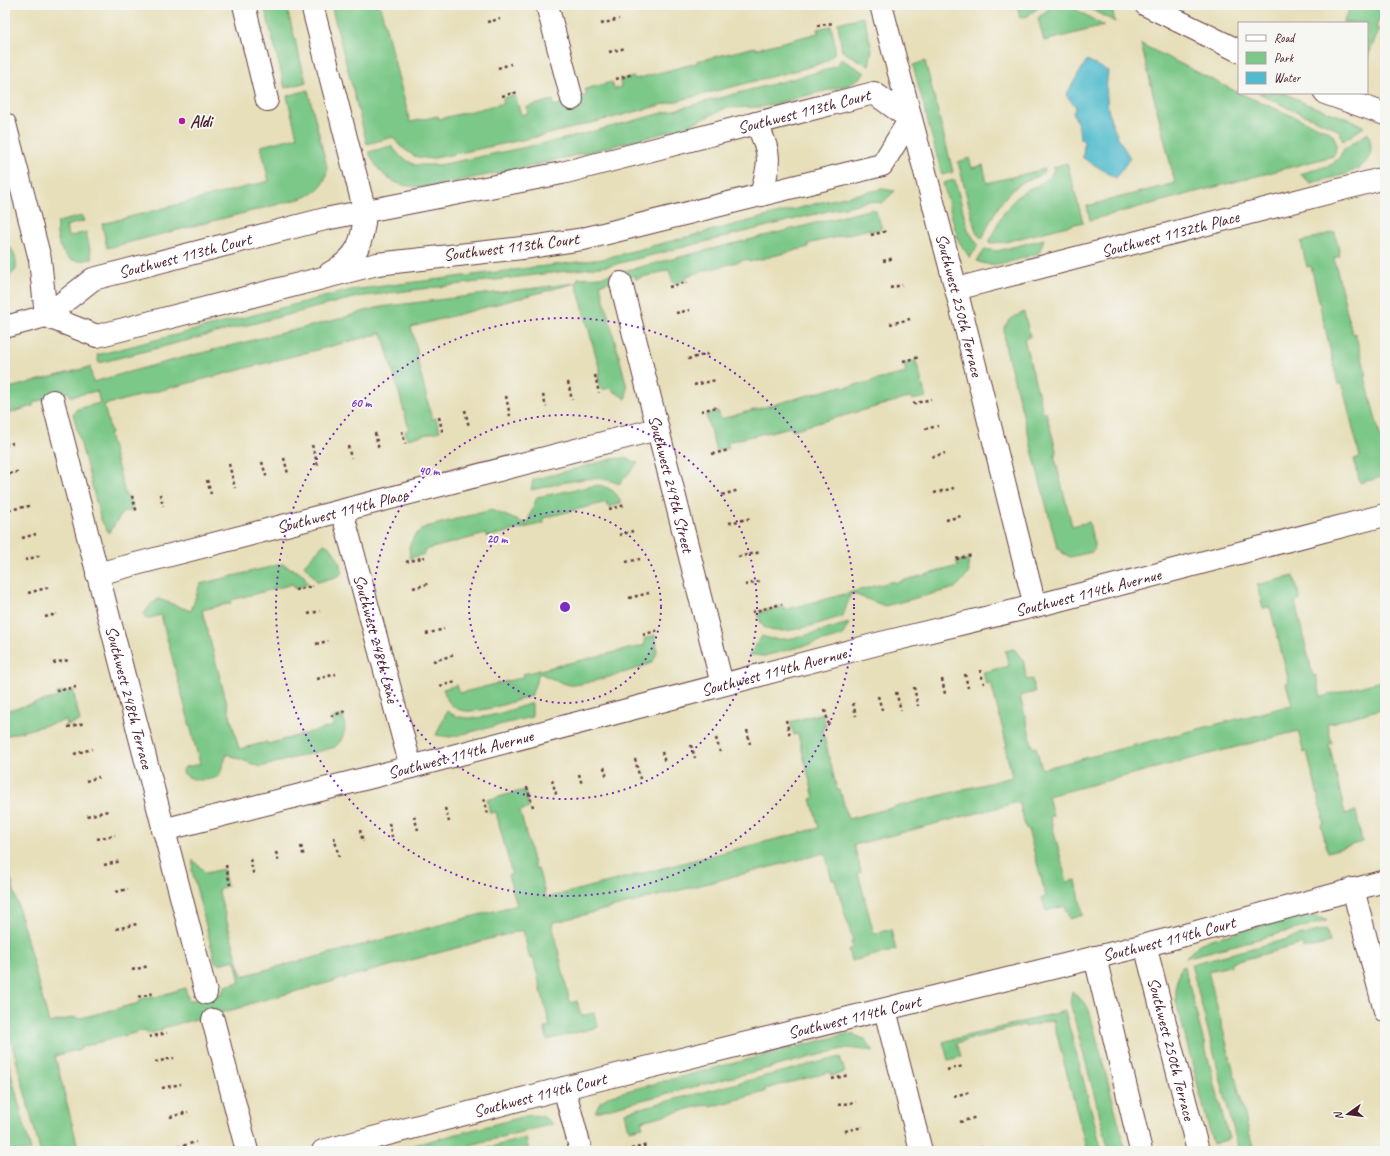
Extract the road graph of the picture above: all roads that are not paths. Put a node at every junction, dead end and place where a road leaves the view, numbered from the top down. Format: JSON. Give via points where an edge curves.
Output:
{"nodes":[{"id":1,"x":244,"y":5,"type":"edge"},
{"id":2,"x":312,"y":5,"type":"edge"},
{"id":3,"x":547,"y":5,"type":"edge"},
{"id":4,"x":1146,"y":5,"type":"edge"},
{"id":5,"x":883,"y":6,"type":"edge"},
{"id":6,"x":1238,"y":51,"type":"edge"},
{"id":7,"x":1329,"y":94,"type":"edge"},
{"id":8,"x":572,"y":99,"type":"dead end"},
{"id":9,"x":267,"y":100,"type":"dead end"},
{"id":10,"x":1385,"y":114,"type":"edge"},
{"id":11,"x":910,"y":119,"type":"junction"},
{"id":12,"x":756,"y":123,"type":"junction"},
{"id":13,"x":5,"y":124,"type":"edge"},
{"id":14,"x":1385,"y":178,"type":"edge"},
{"id":15,"x":761,"y":195,"type":"junction"},
{"id":16,"x":365,"y":212,"type":"junction"},
{"id":17,"x":322,"y":278,"type":"junction"},
{"id":18,"x":621,"y":283,"type":"dead end"},
{"id":19,"x":956,"y":289,"type":"junction"},
{"id":20,"x":46,"y":316,"type":"junction"},
{"id":21,"x":5,"y":327,"type":"edge"},
{"id":22,"x":53,"y":401,"type":"dead end"},
{"id":23,"x":657,"y":429,"type":"junction"},
{"id":24,"x":342,"y":510,"type":"junction"},
{"id":25,"x":1385,"y":515,"type":"edge"},
{"id":26,"x":98,"y":574,"type":"junction"},
{"id":27,"x":1035,"y":606,"type":"junction"},
{"id":28,"x":722,"y":684,"type":"junction"},
{"id":29,"x":411,"y":767,"type":"junction"},
{"id":30,"x":163,"y":830,"type":"junction"},
{"id":31,"x":1385,"y":881,"type":"edge"},
{"id":32,"x":1353,"y":889,"type":"junction"},
{"id":33,"x":1145,"y":945,"type":"junction"},
{"id":34,"x":1095,"y":957,"type":"junction"},
{"id":35,"x":206,"y":993,"type":"dead end"},
{"id":36,"x":885,"y":1010,"type":"junction"},
{"id":37,"x":1385,"y":1011,"type":"edge"},
{"id":38,"x":213,"y":1020,"type":"dead end"},
{"id":39,"x":564,"y":1088,"type":"junction"},
{"id":40,"x":247,"y":1151,"type":"edge"},
{"id":41,"x":323,"y":1151,"type":"edge"},
{"id":42,"x":581,"y":1151,"type":"edge"},
{"id":43,"x":921,"y":1151,"type":"edge"},
{"id":44,"x":1141,"y":1151,"type":"edge"},
{"id":45,"x":1198,"y":1151,"type":"edge"}],
"edges":[{"from":1,"to":9,"type":"street"},
{"from":2,"to":16,"type":"street"},
{"from":3,"to":8,"type":"street"},
{"from":4,"to":6,"type":"street"},
{"from":5,"to":11,"type":"street","name":"Southwest 250th Terrace"},
{"from":7,"to":10,"type":"street"},
{"from":11,"to":12,"type":"street","name":"Southwest 113th Court","via":[[874,93]]},
{"from":11,"to":15,"type":"street","name":"Southwest 113th Court","via":[[882,165]]},
{"from":11,"to":19,"type":"street","name":"Southwest 250th Terrace"},
{"from":12,"to":15,"type":"street","via":[[767,146],[769,157]]},
{"from":12,"to":16,"type":"street","name":"Southwest 113th Court","via":[[544,177]]},
{"from":13,"to":20,"type":"street","via":[[40,259]]},
{"from":14,"to":19,"type":"street","name":"Southwest 1132th Place"},
{"from":15,"to":17,"type":"street","name":"Southwest 113th Court","via":[[583,239],[377,264]]},
{"from":16,"to":17,"type":"street","via":[[364,231],[359,248],[338,269]]},
{"from":16,"to":20,"type":"street","name":"Southwest 113th Court","via":[[325,219],[92,279]]},
{"from":17,"to":20,"type":"street","name":"Southwest 113th Court","via":[[97,336]]},
{"from":18,"to":23,"type":"street","name":"Southwest 249th Street"},
{"from":19,"to":27,"type":"street","name":"Southwest 250th Terrace"},
{"from":20,"to":21,"type":"street","name":"Southwest 113th Court"},
{"from":22,"to":26,"type":"street","name":"Southwest 248th Terrace"},
{"from":23,"to":24,"type":"street","name":"Southwest 114th Place"},
{"from":23,"to":28,"type":"street","name":"Southwest 249th Street"},
{"from":24,"to":26,"type":"street","name":"Southwest 114th Place"},
{"from":24,"to":29,"type":"street","name":"Southwest 248th Lane"},
{"from":25,"to":27,"type":"street","name":"Southwest 114th Avernue"},
{"from":26,"to":30,"type":"street","name":"Southwest 248th Terrace"},
{"from":27,"to":28,"type":"street","name":"Southwest 114th Avernue"},
{"from":28,"to":29,"type":"street","name":"Southwest 114th Avernue"},
{"from":29,"to":30,"type":"street","name":"Southwest 114th Avernue"},
{"from":30,"to":35,"type":"street","name":"Southwest 248th Terrace"},
{"from":31,"to":32,"type":"street","name":"Southwest 114th Court"},
{"from":32,"to":33,"type":"street","name":"Southwest 114th Court"},
{"from":32,"to":37,"type":"street"},
{"from":33,"to":34,"type":"street","name":"Southwest 114th Court"},
{"from":33,"to":45,"type":"street","name":"Southwest 250th Terrace"},
{"from":34,"to":36,"type":"street","name":"Southwest 114th Court"},
{"from":34,"to":44,"type":"street"},
{"from":36,"to":39,"type":"street","name":"Southwest 114th Court"},
{"from":36,"to":43,"type":"street"},
{"from":38,"to":40,"type":"street"},
{"from":39,"to":41,"type":"street","name":"Southwest 114th Court"},
{"from":39,"to":42,"type":"street"}]}
